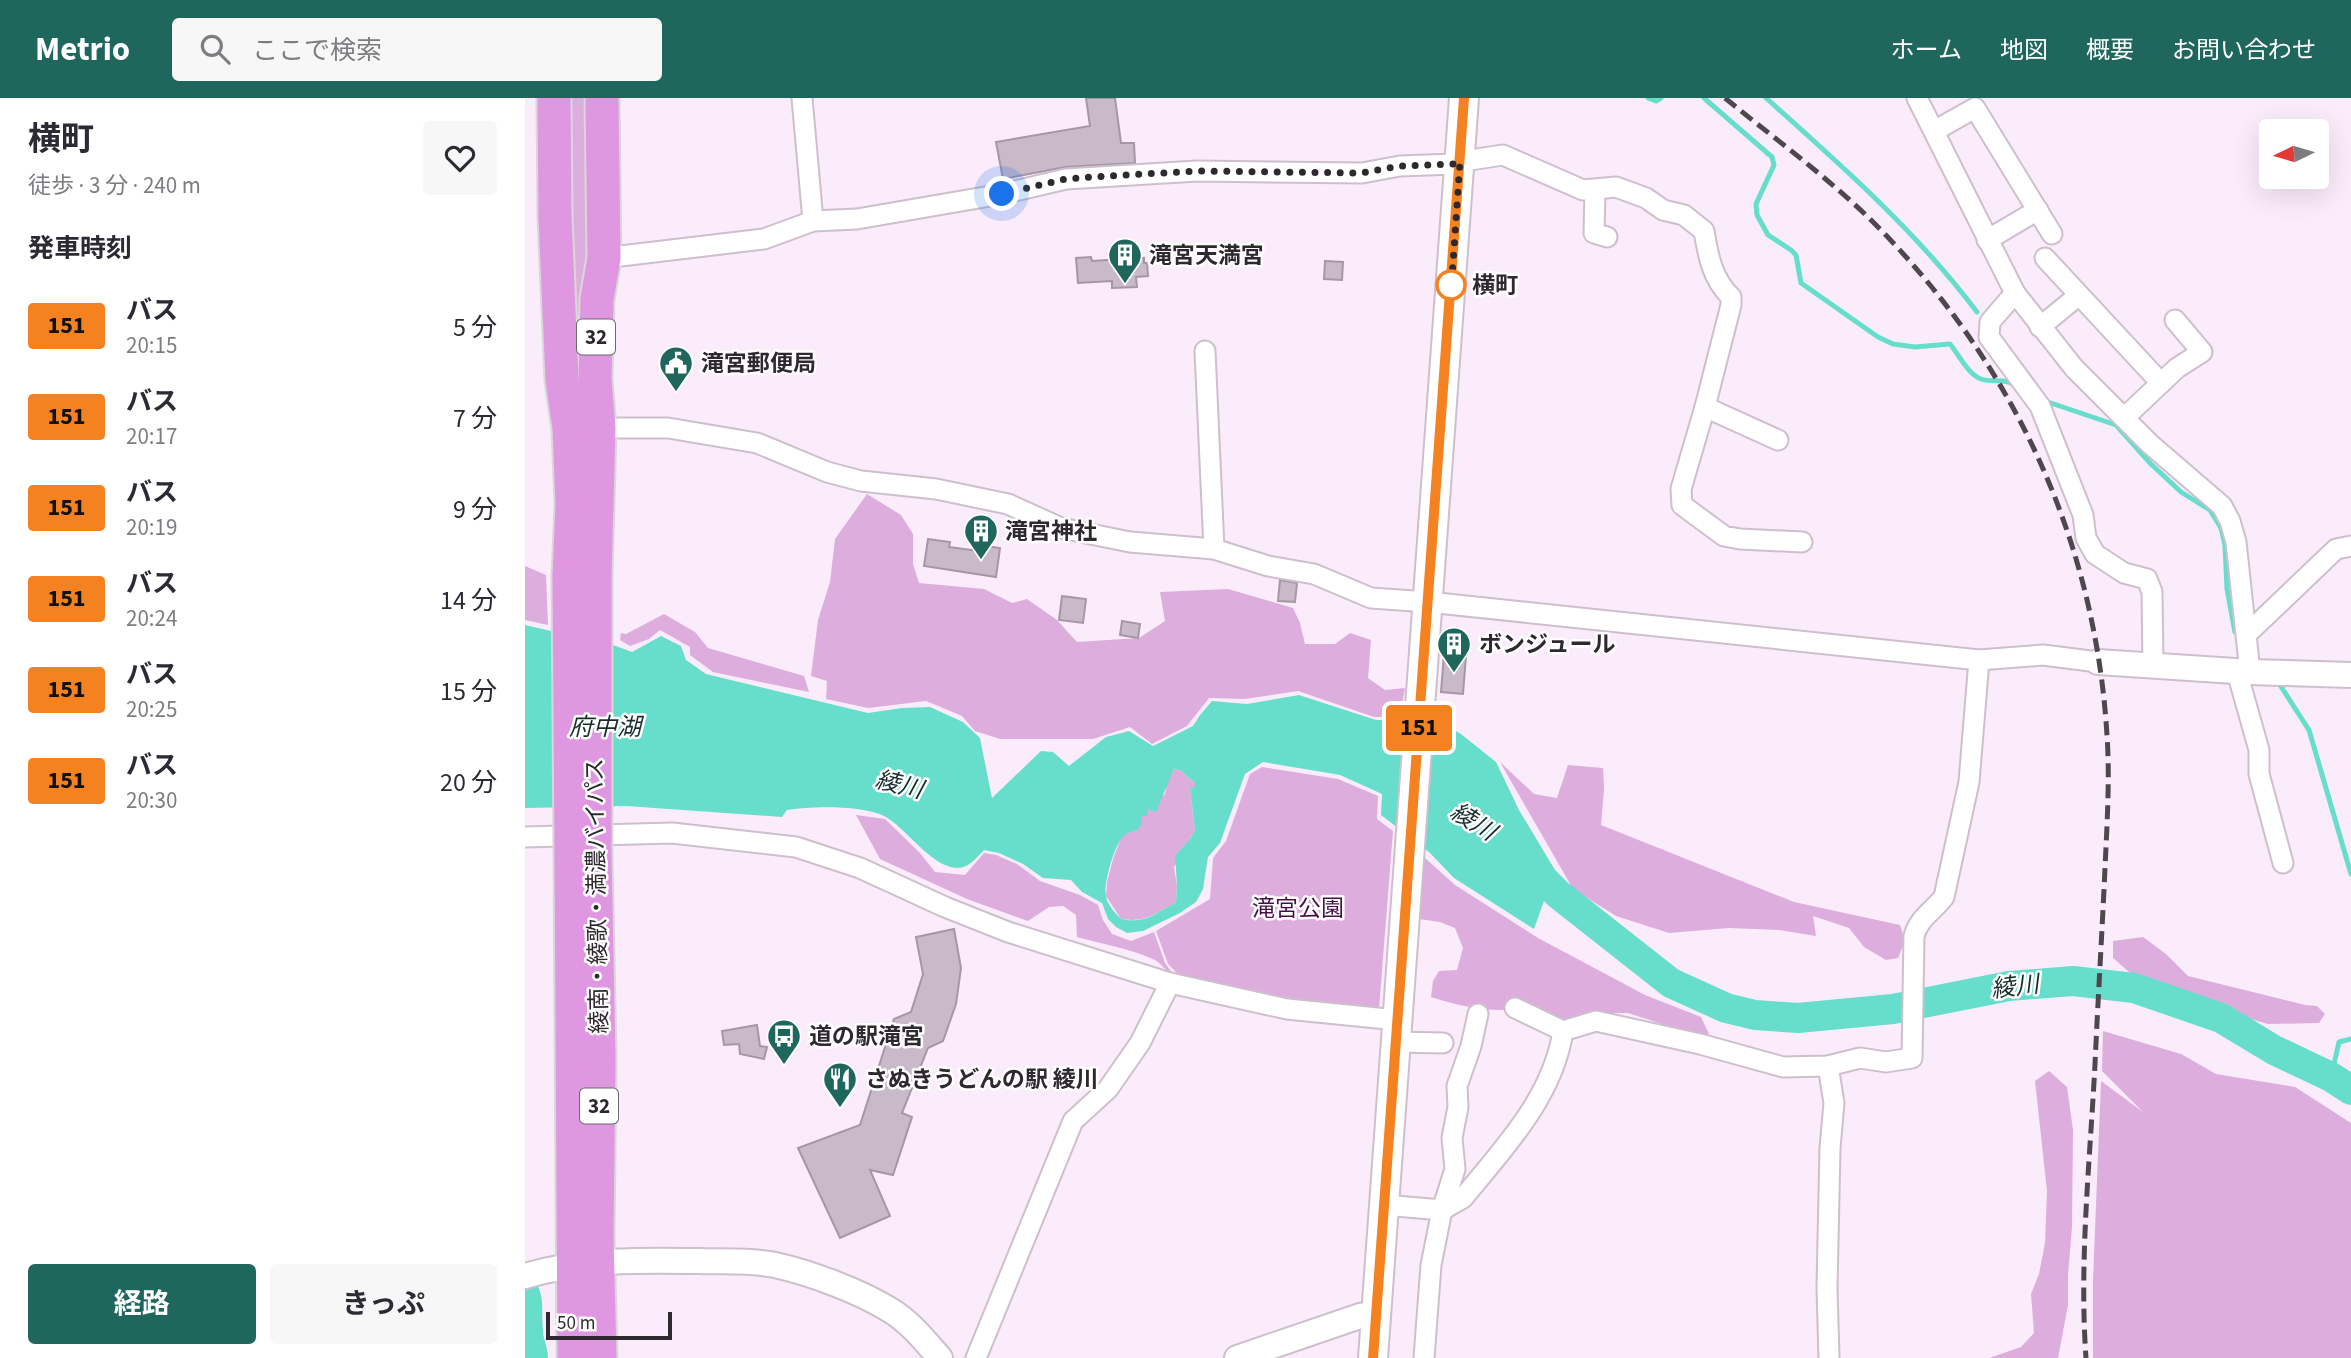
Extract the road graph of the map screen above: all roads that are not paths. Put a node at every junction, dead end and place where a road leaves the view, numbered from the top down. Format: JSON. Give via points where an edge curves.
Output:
{"nodes":[{"id":1,"x":554,"y":98,"type":"edge"},
{"id":2,"x":602,"y":98,"type":"edge"},
{"id":3,"x":802,"y":98,"type":"edge"},
{"id":4,"x":1464,"y":98,"type":"edge"},
{"id":5,"x":1917,"y":98,"type":"edge"},
{"id":6,"x":1934,"y":131,"type":"junction"},
{"id":7,"x":1460,"y":162,"type":"junction"},
{"id":8,"x":1595,"y":190,"type":"junction"},
{"id":9,"x":2038,"y":210,"type":"junction"},
{"id":10,"x":813,"y":221,"type":"junction"},
{"id":11,"x":2052,"y":234,"type":"dead end"},
{"id":12,"x":1607,"y":237,"type":"dead end"},
{"id":13,"x":1987,"y":240,"type":"junction"},
{"id":14,"x":604,"y":258,"type":"junction"},
{"id":15,"x":2045,"y":258,"type":"dead end"},
{"id":16,"x":2015,"y":293,"type":"junction"},
{"id":17,"x":2080,"y":295,"type":"junction"},
{"id":18,"x":2175,"y":320,"type":"dead end"},
{"id":19,"x":2040,"y":327,"type":"junction"},
{"id":20,"x":1205,"y":351,"type":"dead end"},
{"id":21,"x":2161,"y":383,"type":"junction"},
{"id":22,"x":1705,"y":407,"type":"junction"},
{"id":23,"x":2124,"y":418,"type":"junction"},
{"id":24,"x":585,"y":428,"type":"junction"},
{"id":25,"x":1778,"y":440,"type":"dead end"},
{"id":26,"x":1802,"y":542,"type":"dead end"},
{"id":27,"x":2351,"y":546,"type":"edge"},
{"id":28,"x":1214,"y":549,"type":"junction"},
{"id":29,"x":1428,"y":602,"type":"junction"},
{"id":30,"x":2247,"y":634,"type":"junction"},
{"id":31,"x":1979,"y":660,"type":"junction"},
{"id":32,"x":2098,"y":662,"type":"joint"},
{"id":33,"x":2153,"y":666,"type":"junction"},
{"id":34,"x":2244,"y":672,"type":"junction"},
{"id":35,"x":2351,"y":675,"type":"edge"},
{"id":36,"x":525,"y":837,"type":"edge"},
{"id":37,"x":2283,"y":863,"type":"dead end"},
{"id":38,"x":1170,"y":983,"type":"junction"},
{"id":39,"x":1515,"y":1009,"type":"dead end"},
{"id":40,"x":1478,"y":1014,"type":"dead end"},
{"id":41,"x":1397,"y":1031,"type":"junction"},
{"id":42,"x":1563,"y":1031,"type":"junction"},
{"id":43,"x":1443,"y":1043,"type":"dead end"},
{"id":44,"x":1828,"y":1066,"type":"junction"},
{"id":45,"x":1384,"y":1205,"type":"junction"},
{"id":46,"x":1442,"y":1210,"type":"junction"},
{"id":47,"x":586,"y":1263,"type":"junction"},
{"id":48,"x":525,"y":1276,"type":"edge"},
{"id":49,"x":1376,"y":1314,"type":"junction"},
{"id":50,"x":574,"y":1358,"type":"edge"},
{"id":51,"x":600,"y":1358,"type":"edge"},
{"id":52,"x":940,"y":1358,"type":"edge"},
{"id":53,"x":975,"y":1358,"type":"edge"},
{"id":54,"x":1237,"y":1358,"type":"edge"},
{"id":55,"x":1373,"y":1358,"type":"edge"},
{"id":56,"x":1424,"y":1358,"type":"edge"},
{"id":57,"x":1829,"y":1358,"type":"edge"}],
"edges":[{"from":1,"to":24,"type":"highway","name":"綾南・綾歌・満濃バイパス","number":"32","via":[[562,380]]},
{"from":2,"to":14,"type":"highway","name":"綾南・綾歌・満濃バイパス","number":"32"},
{"from":3,"to":10,"type":"street"},
{"from":4,"to":7,"type":"main road"},
{"from":5,"to":6,"type":"street"},
{"from":6,"to":9,"type":"street","via":[[1975,108]]},
{"from":6,"to":13,"type":"street"},
{"from":7,"to":8,"type":"street","via":[[1503,155],[1583,190]]},
{"from":7,"to":10,"type":"street","via":[[1361,173],[1197,171],[1066,179],[857,219]]},
{"from":7,"to":29,"type":"main road"},
{"from":8,"to":12,"type":"street","via":[[1594,233]]},
{"from":8,"to":22,"type":"street","via":[[1616,187],[1646,198],[1663,210],[1684,215],[1704,231],[1710,263],[1731,297]]},
{"from":9,"to":11,"type":"street"},
{"from":9,"to":13,"type":"street"},
{"from":10,"to":14,"type":"street","via":[[764,239]]},
{"from":13,"to":16,"type":"street"},
{"from":14,"to":24,"type":"highway","name":"綾南・綾歌・満濃バイパス","number":"32","via":[[597,299],[595,380]]},
{"from":15,"to":17,"type":"street"},
{"from":16,"to":19,"type":"street"},
{"from":16,"to":33,"type":"street","via":[[1990,322],[1989,337],[2036,401],[2095,555],[2124,573],[2147,579],[2152,592]]},
{"from":17,"to":19,"type":"street"},
{"from":17,"to":21,"type":"street"},
{"from":18,"to":21,"type":"street","via":[[2203,352]]},
{"from":19,"to":23,"type":"street"},
{"from":20,"to":28,"type":"street"},
{"from":21,"to":23,"type":"street"},
{"from":22,"to":25,"type":"street"},
{"from":22,"to":26,"type":"street","via":[[1681,489],[1682,505],[1724,536]]},
{"from":23,"to":30,"type":"street","via":[[2222,506],[2236,542]]},
{"from":24,"to":28,"type":"street","via":[[669,428],[757,443],[827,472],[1008,504],[1061,528],[1130,542]]},
{"from":24,"to":47,"type":"highway","name":"綾南・綾歌・満濃バイパス","number":"32","bridge":true,"via":[[572,504],[582,577]]},
{"from":27,"to":30,"type":"street","via":[[2336,550]]},
{"from":28,"to":29,"type":"street","via":[[1314,574],[1371,598]]},
{"from":29,"to":31,"type":"street"},
{"from":29,"to":41,"type":"main road"},
{"from":30,"to":34,"type":"street"},
{"from":31,"to":32,"type":"street","via":[[2043,655]]},
{"from":31,"to":44,"type":"street","via":[[1969,782],[1944,897],[1918,922],[1914,936],[1912,1058],[1886,1062],[1860,1058]]},
{"from":32,"to":33,"type":"street"},
{"from":33,"to":34,"type":"street"},
{"from":34,"to":35,"type":"street"},
{"from":34,"to":37,"type":"street","via":[[2259,774]]},
{"from":36,"to":38,"type":"street","via":[[671,833],[796,846],[860,868],[1009,932]]},
{"from":38,"to":41,"type":"street"},
{"from":38,"to":53,"type":"street","via":[[1132,1055],[1108,1088],[1073,1121]]},
{"from":39,"to":42,"type":"street"},
{"from":40,"to":46,"type":"street","via":[[1457,1086],[1452,1138],[1455,1169]]},
{"from":41,"to":43,"type":"street"},
{"from":41,"to":45,"type":"main road"},
{"from":42,"to":44,"type":"street","via":[[1597,1021],[1783,1067]]},
{"from":42,"to":46,"type":"street","via":[[1560,1055],[1517,1133],[1463,1198]]},
{"from":44,"to":57,"type":"street","via":[[1834,1103],[1829,1148]]},
{"from":45,"to":46,"type":"street"},
{"from":45,"to":49,"type":"main road"},
{"from":46,"to":56,"type":"street","via":[[1431,1265]]},
{"from":47,"to":48,"type":"street"},
{"from":47,"to":50,"type":"highway","name":"綾南・綾歌・満濃バイパス","number":"32"},
{"from":47,"to":51,"type":"highway","name":"綾南・綾歌・満濃バイパス","number":"32"},
{"from":47,"to":52,"type":"street","via":[[623,1259],[744,1262],[783,1268],[890,1310]]},
{"from":49,"to":54,"type":"street"},
{"from":49,"to":55,"type":"main road"}]}
